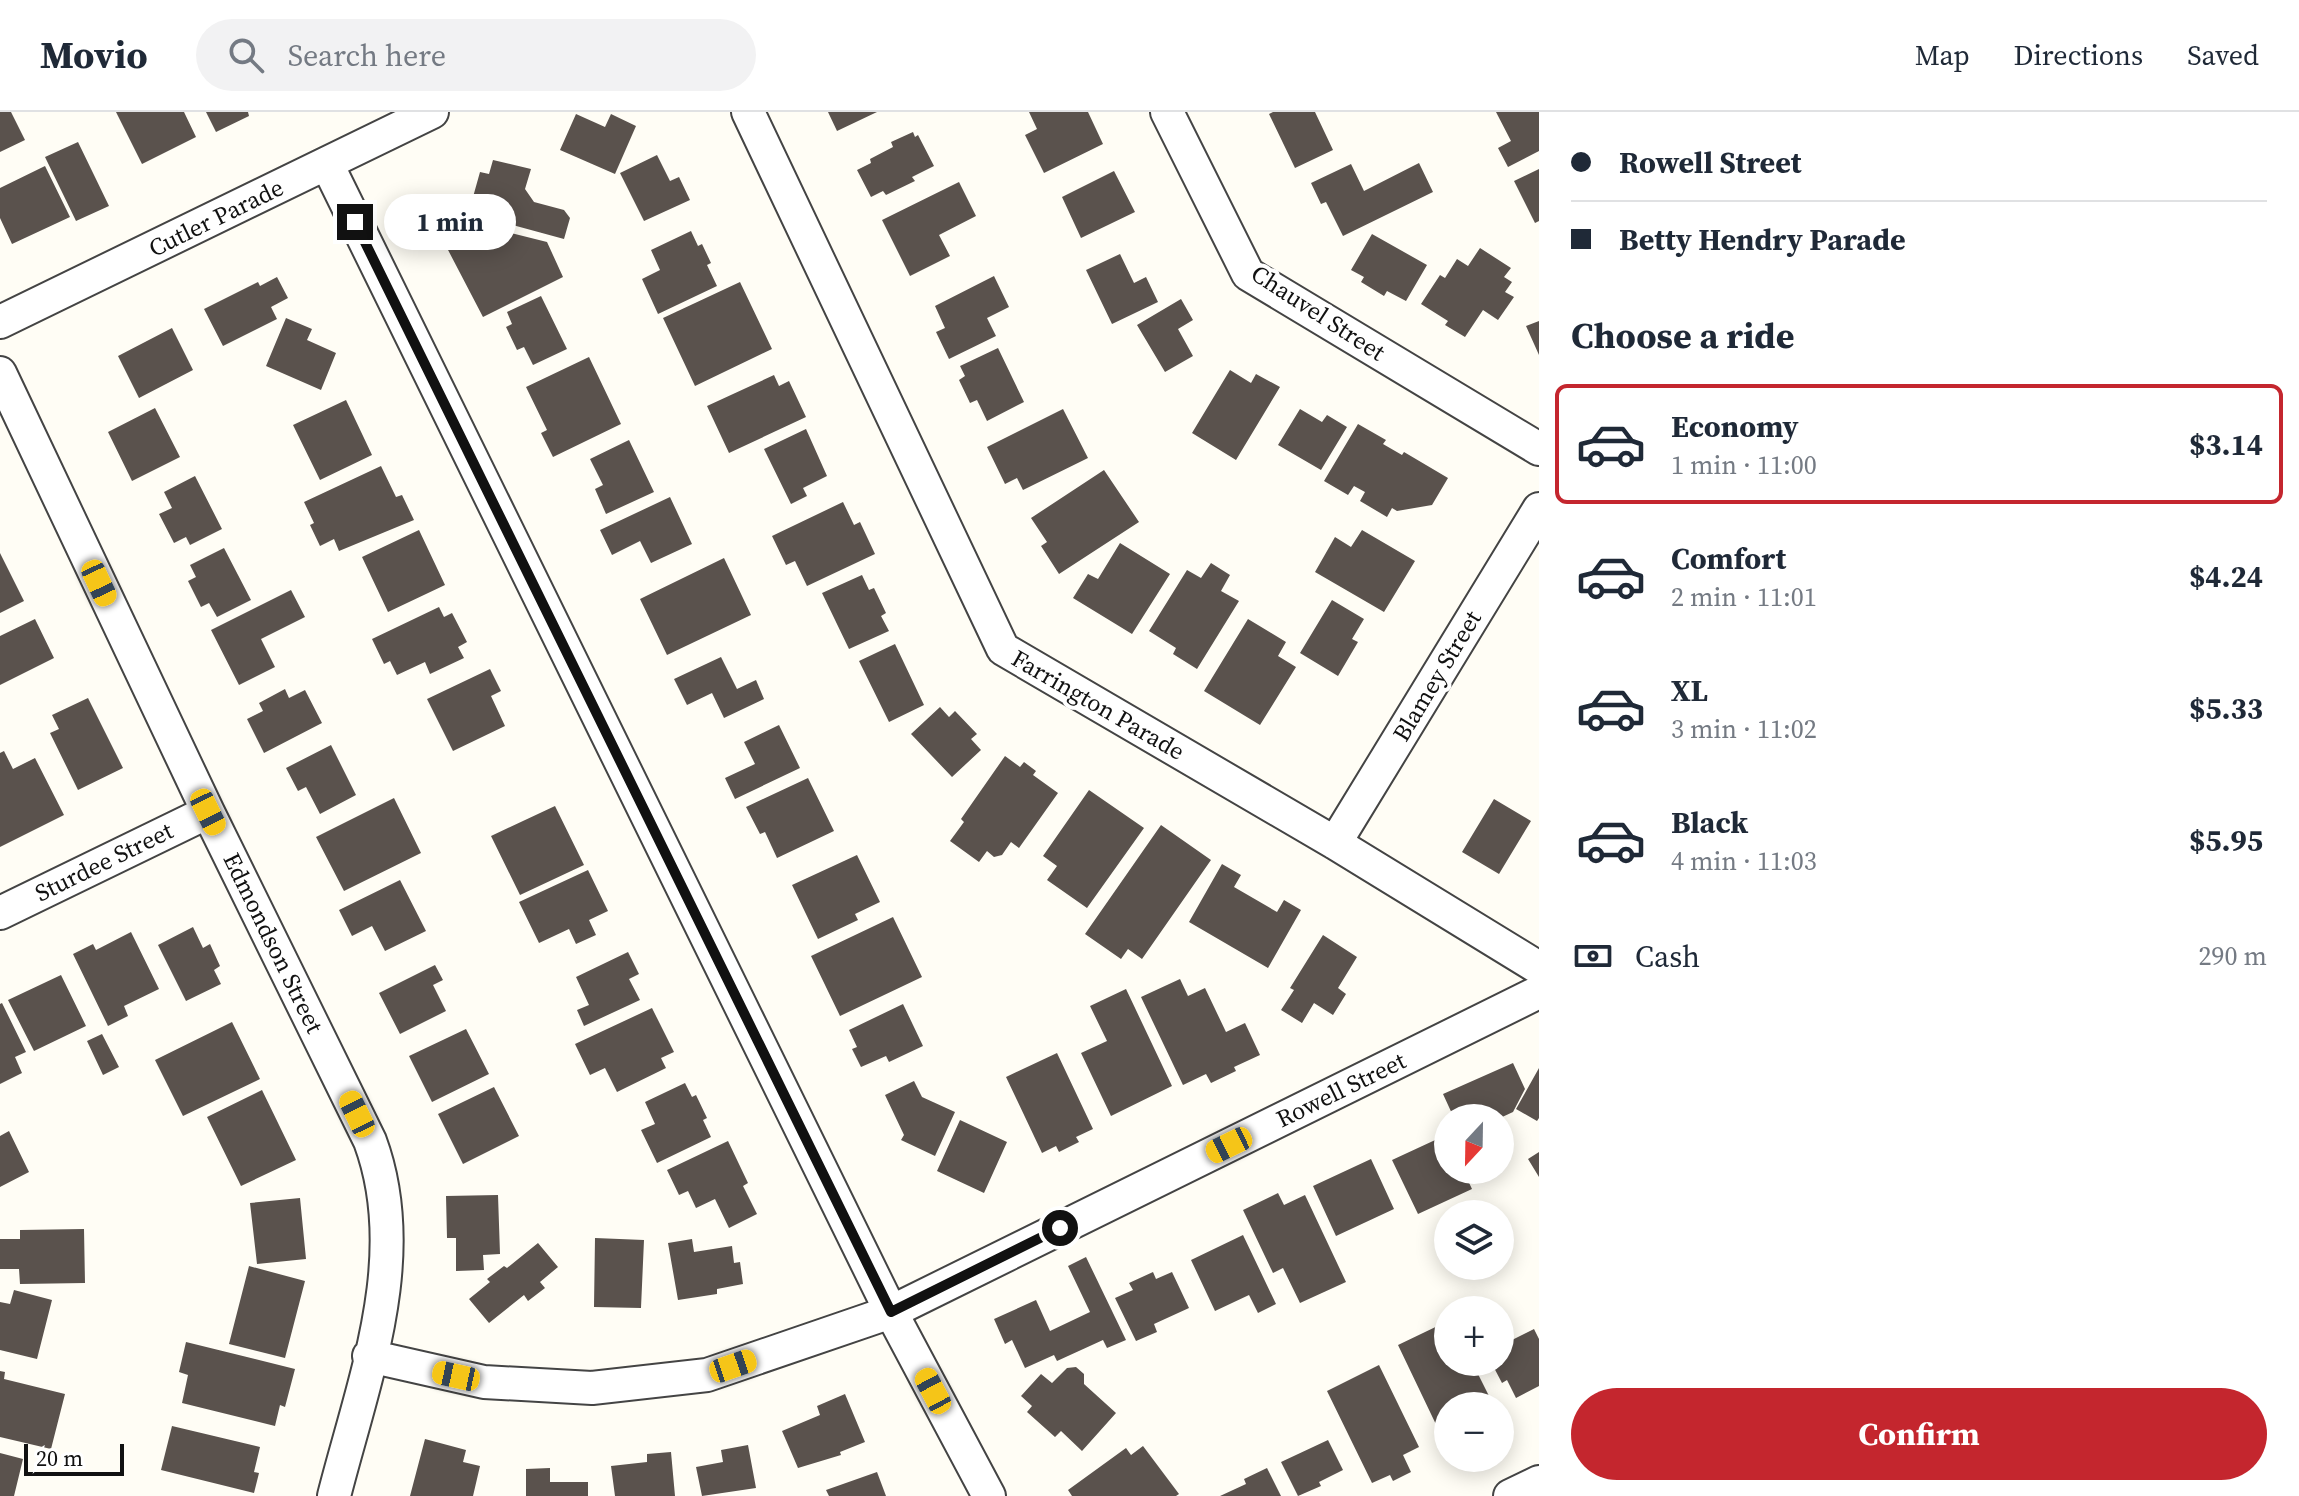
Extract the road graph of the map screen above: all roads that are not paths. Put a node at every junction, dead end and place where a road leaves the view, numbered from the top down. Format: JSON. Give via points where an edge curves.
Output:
{"nodes":[{"id":1,"x":432,"y":112,"type":"edge"},
{"id":2,"x":748,"y":112,"type":"edge"},
{"id":3,"x":1167,"y":112,"type":"edge"},
{"id":4,"x":327,"y":164,"type":"junction"},
{"id":5,"x":0,"y":322,"type":"edge"},
{"id":6,"x":0,"y":373,"type":"edge"},
{"id":7,"x":9,"y":416,"type":"edge"},
{"id":8,"x":1539,"y":449,"type":"edge"},
{"id":9,"x":1539,"y":509,"type":"edge"},
{"id":10,"x":208,"y":812,"type":"junction"},
{"id":11,"x":1335,"y":843,"type":"junction"},
{"id":12,"x":0,"y":913,"type":"edge"},
{"id":13,"x":1539,"y":968,"type":"edge"},
{"id":14,"x":1539,"y":992,"type":"edge"},
{"id":15,"x":891,"y":1312,"type":"junction"},
{"id":16,"x":369,"y":1356,"type":"junction"},
{"id":17,"x":1539,"y":1482,"type":"edge"},
{"id":18,"x":334,"y":1496,"type":"edge"},
{"id":19,"x":989,"y":1496,"type":"edge"},
{"id":20,"x":1510,"y":1496,"type":"edge"}],
"edges":[{"from":1,"to":4,"type":"street","name":"Cutler Parade"},
{"from":2,"to":11,"type":"street","name":"Farrington Parade","via":[[1003,649]]},
{"from":3,"to":8,"type":"street","name":"Chauvel Street","via":[[1248,274]]},
{"from":4,"to":5,"type":"street","name":"Cutler Parade"},
{"from":4,"to":15,"type":"street"},
{"from":6,"to":7,"type":"street","name":"Edmondson Street"},
{"from":7,"to":10,"type":"street","name":"Edmondson Street"},
{"from":9,"to":11,"type":"street","name":"Blamey Street"},
{"from":10,"to":12,"type":"street","name":"Sturdee Street"},
{"from":10,"to":16,"type":"street","name":"Edmondson Street","via":[[380,1168],[388,1259]]},
{"from":11,"to":13,"type":"street","name":"Farrington Parade"},
{"from":14,"to":15,"type":"street","name":"Rowell Street"},
{"from":15,"to":16,"type":"street","name":"Rowell Street","via":[[707,1375],[592,1388],[484,1382]]},
{"from":15,"to":19,"type":"street"},
{"from":16,"to":18,"type":"street","name":"Edmondson Street"},
{"from":17,"to":20,"type":"street"}]}
